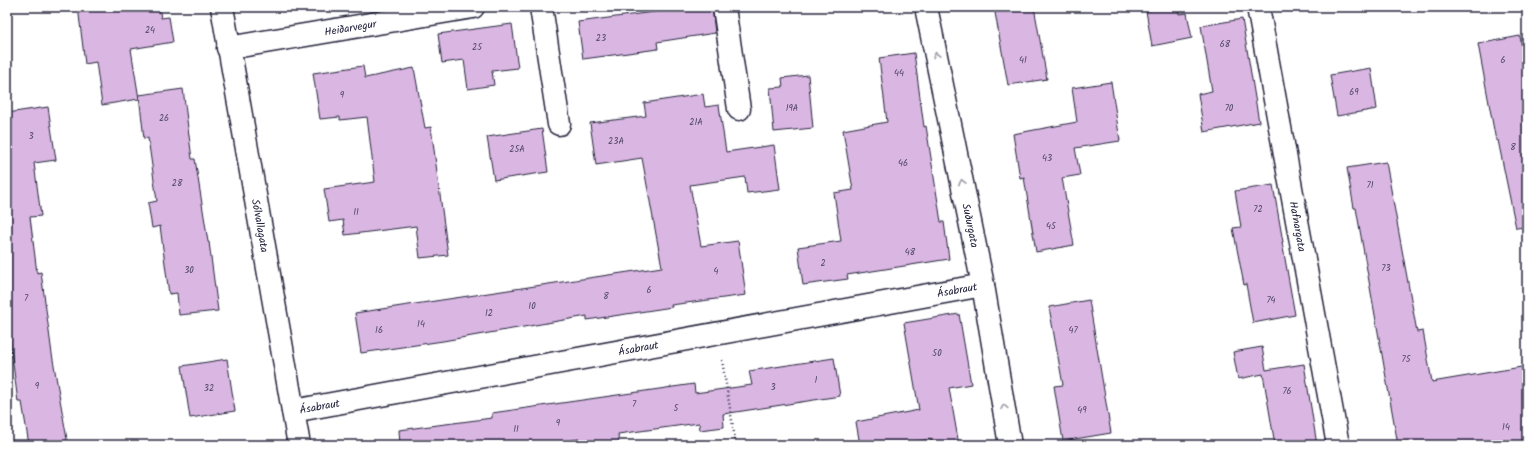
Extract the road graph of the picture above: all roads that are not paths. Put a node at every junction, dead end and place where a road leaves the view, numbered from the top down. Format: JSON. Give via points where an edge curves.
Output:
{"nodes":[{"id":1,"x":222,"y":7,"type":"edge"},
{"id":2,"x":473,"y":7,"type":"edge"},
{"id":3,"x":541,"y":7,"type":"edge"},
{"id":4,"x":724,"y":7,"type":"edge"},
{"id":5,"x":926,"y":7,"type":"edge"},
{"id":6,"x":1258,"y":7,"type":"edge"},
{"id":7,"x":228,"y":48,"type":"junction"},
{"id":8,"x":739,"y":109,"type":"dead end"},
{"id":9,"x":559,"y":124,"type":"dead end"},
{"id":10,"x":983,"y":285,"type":"junction"},
{"id":11,"x":294,"y":411,"type":"junction"},
{"id":12,"x":299,"y":445,"type":"edge"},
{"id":13,"x":1010,"y":445,"type":"edge"},
{"id":14,"x":1338,"y":445,"type":"edge"}],
"edges":[{"from":1,"to":7,"type":"street","name":"Sólvallagata"},
{"from":2,"to":7,"type":"street","name":"Heiðarvegur"},
{"from":3,"to":9,"type":"street"},
{"from":4,"to":8,"type":"street"},
{"from":10,"to":5,"type":"street","name":"Suðurgata","one_way":true},
{"from":6,"to":14,"type":"street","name":"Hafnargata"},
{"from":7,"to":11,"type":"street","name":"Sólvallagata"},
{"from":10,"to":11,"type":"street","name":"Ásabraut"},
{"from":13,"to":10,"type":"street","name":"Suðurgata","one_way":true},
{"from":11,"to":12,"type":"street","name":"Sólvallagata"}]}
